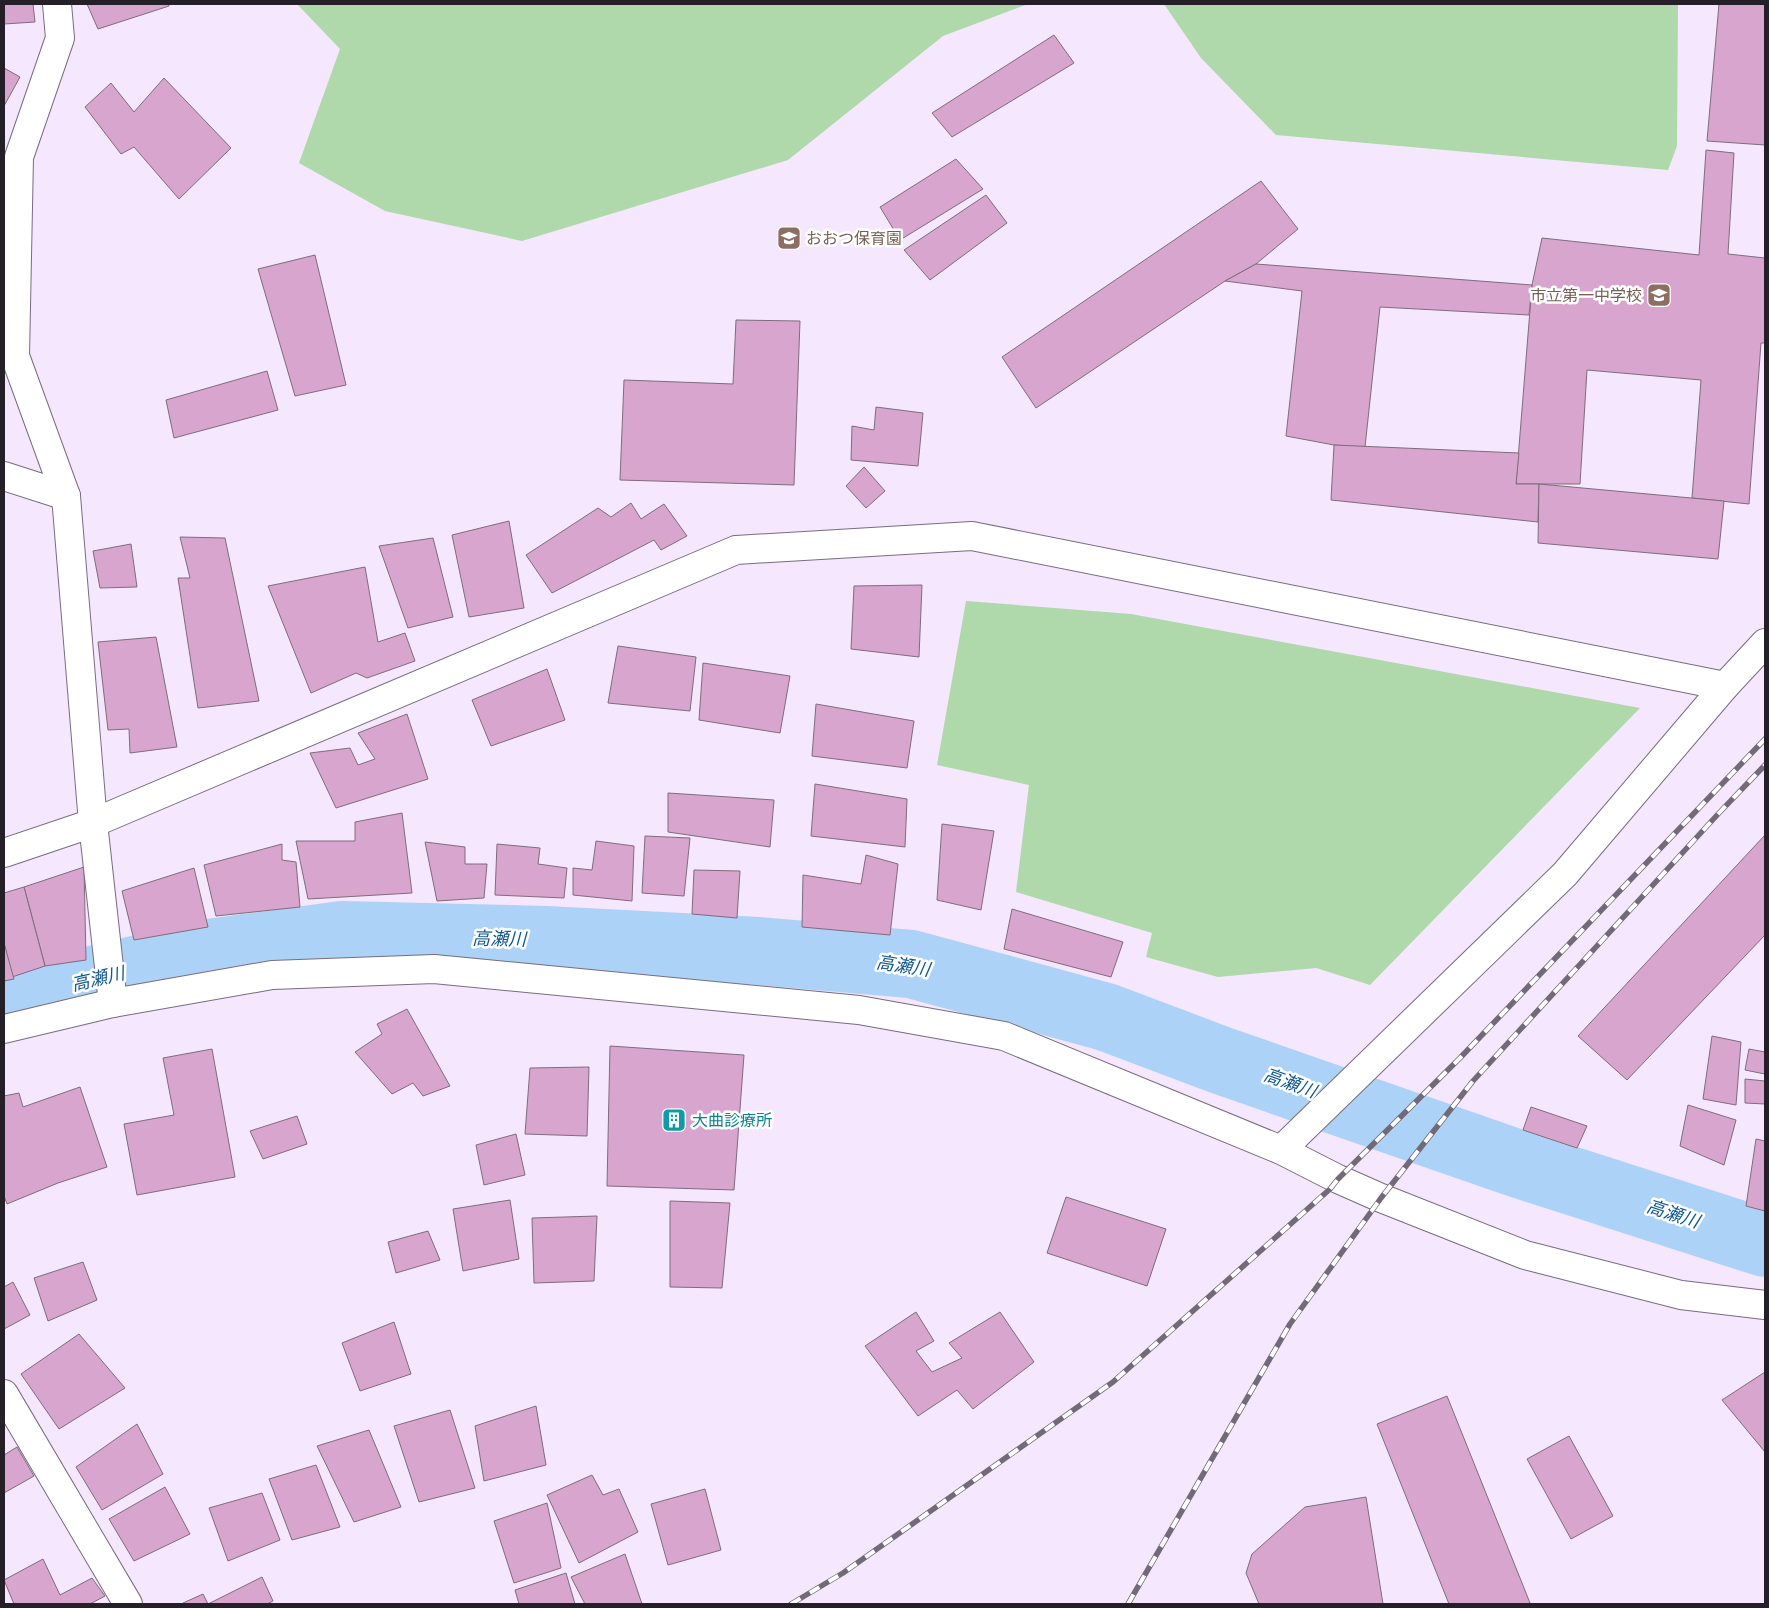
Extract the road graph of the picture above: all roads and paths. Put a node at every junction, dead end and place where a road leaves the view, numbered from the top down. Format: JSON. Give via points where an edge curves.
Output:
{"nodes":[{"id":1,"x":57,"y":4,"type":"edge"},
{"id":2,"x":13,"y":141,"type":"edge"},
{"id":3,"x":9,"y":354,"type":"edge"},
{"id":4,"x":4,"y":476,"type":"edge"},
{"id":5,"x":66,"y":496,"type":"junction"},
{"id":6,"x":1765,"y":643,"type":"edge"},
{"id":7,"x":1726,"y":686,"type":"junction"},
{"id":8,"x":93,"y":823,"type":"junction"},
{"id":9,"x":4,"y":853,"type":"edge"},
{"id":10,"x":113,"y":1003,"type":"junction"},
{"id":11,"x":4,"y":1029,"type":"edge"},
{"id":12,"x":1281,"y":1150,"type":"junction"},
{"id":13,"x":1765,"y":1305,"type":"edge"},
{"id":14,"x":4,"y":1394,"type":"edge"},
{"id":15,"x":128,"y":1604,"type":"edge"}],
"edges":[{"from":1,"to":2,"type":"street","via":[[60,38]]},
{"from":2,"to":3,"type":"street","via":[[19,157]]},
{"from":3,"to":5,"type":"street"},
{"from":4,"to":5,"type":"street"},
{"from":5,"to":8,"type":"street"},
{"from":6,"to":7,"type":"street"},
{"from":7,"to":8,"type":"street","via":[[972,536],[736,550]]},
{"from":7,"to":12,"type":"street","via":[[1565,874]]},
{"from":8,"to":9,"type":"street"},
{"from":8,"to":10,"type":"street"},
{"from":10,"to":11,"type":"street"},
{"from":10,"to":12,"type":"street","via":[[272,975],[434,969],[859,1010],[1004,1036]]},
{"from":12,"to":13,"type":"street","via":[[1355,1186],[1525,1255],[1681,1295]]},
{"from":14,"to":15,"type":"street"}]}
